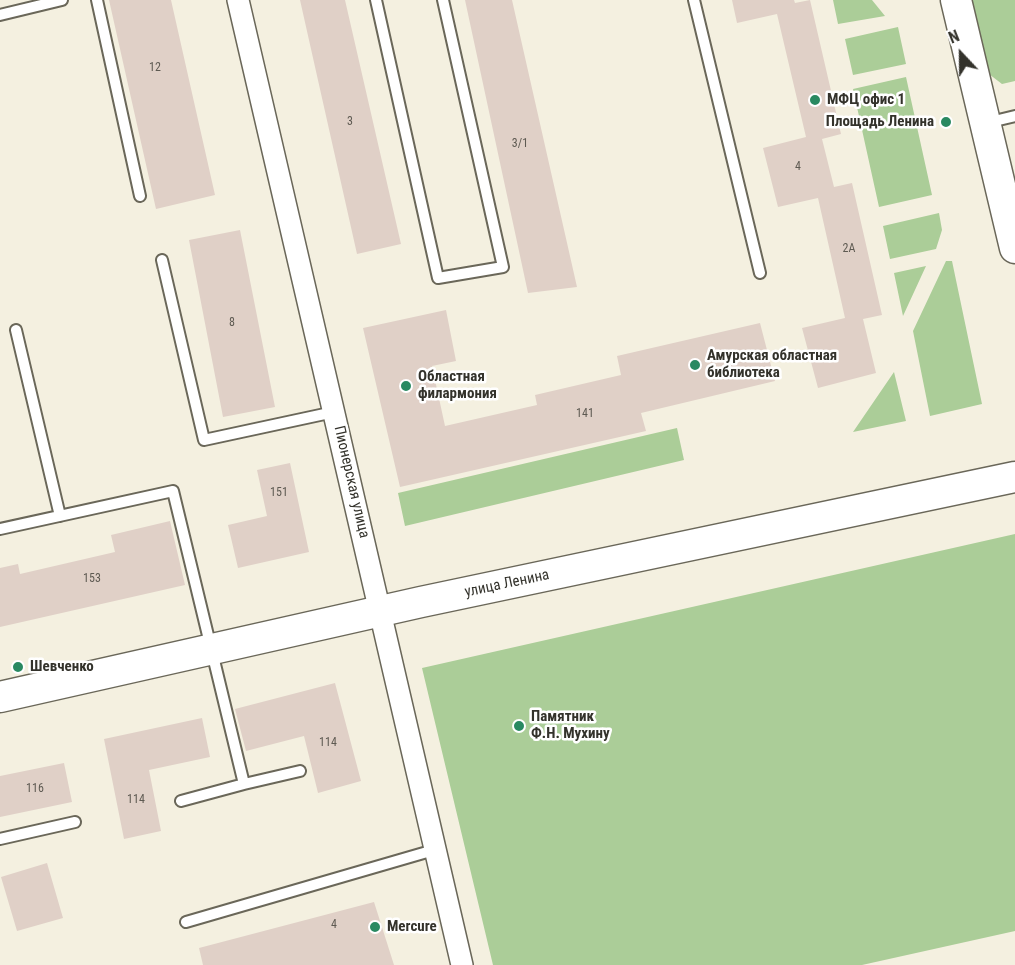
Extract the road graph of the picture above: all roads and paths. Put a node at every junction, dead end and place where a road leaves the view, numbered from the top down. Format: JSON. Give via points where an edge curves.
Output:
{"nodes":[{"id":1,"x":62,"y":0,"type":"edge"},
{"id":2,"x":97,"y":0,"type":"edge"},
{"id":3,"x":237,"y":0,"type":"edge"},
{"id":4,"x":376,"y":0,"type":"edge"},
{"id":5,"x":444,"y":0,"type":"edge"},
{"id":6,"x":694,"y":0,"type":"edge"},
{"id":7,"x":956,"y":0,"type":"edge"},
{"id":8,"x":0,"y":15,"type":"edge"},
{"id":9,"x":1015,"y":116,"type":"edge"},
{"id":10,"x":985,"y":124,"type":"junction"},
{"id":11,"x":140,"y":196,"type":"dead end"},
{"id":12,"x":1015,"y":248,"type":"edge"},
{"id":13,"x":162,"y":260,"type":"dead end"},
{"id":14,"x":760,"y":273,"type":"dead end"},
{"id":15,"x":16,"y":330,"type":"dead end"},
{"id":16,"x":334,"y":412,"type":"junction"},
{"id":17,"x":1015,"y":477,"type":"edge"},
{"id":18,"x":60,"y":516,"type":"junction"},
{"id":19,"x":0,"y":529,"type":"edge"},
{"id":20,"x":380,"y":611,"type":"junction"},
{"id":21,"x":210,"y":649,"type":"junction"},
{"id":22,"x":0,"y":697,"type":"edge"},
{"id":23,"x":300,"y":771,"type":"dead end"},
{"id":24,"x":244,"y":784,"type":"junction"},
{"id":25,"x":181,"y":801,"type":"dead end"},
{"id":26,"x":75,"y":822,"type":"dead end"},
{"id":27,"x":0,"y":839,"type":"edge"},
{"id":28,"x":434,"y":850,"type":"junction"},
{"id":29,"x":186,"y":922,"type":"dead end"},
{"id":30,"x":462,"y":965,"type":"edge"}],
"edges":[{"from":1,"to":8,"type":"lane"},
{"from":2,"to":11,"type":"lane"},
{"from":3,"to":16,"type":"street","name":"Пионерская улица"},
{"from":4,"to":5,"type":"lane","via":[[438,278],[503,267]]},
{"from":6,"to":14,"type":"lane"},
{"from":7,"to":10,"type":"main road"},
{"from":9,"to":10,"type":"lane"},
{"from":10,"to":12,"type":"main road"},
{"from":13,"to":16,"type":"lane","via":[[204,440]]},
{"from":15,"to":18,"type":"lane"},
{"from":16,"to":20,"type":"street","name":"Пионерская улица"},
{"from":17,"to":20,"type":"main road","name":"улица Ленина"},
{"from":18,"to":19,"type":"lane"},
{"from":18,"to":21,"type":"lane","via":[[173,491]]},
{"from":20,"to":21,"type":"main road","name":"улица Ленина"},
{"from":20,"to":28,"type":"street","name":"Пионерская улица"},
{"from":21,"to":22,"type":"main road","name":"улица Ленина"},
{"from":21,"to":24,"type":"lane"},
{"from":23,"to":24,"type":"lane"},
{"from":24,"to":25,"type":"lane"},
{"from":26,"to":27,"type":"lane"},
{"from":28,"to":29,"type":"lane"},
{"from":28,"to":30,"type":"street","name":"Пионерская улица"}]}
